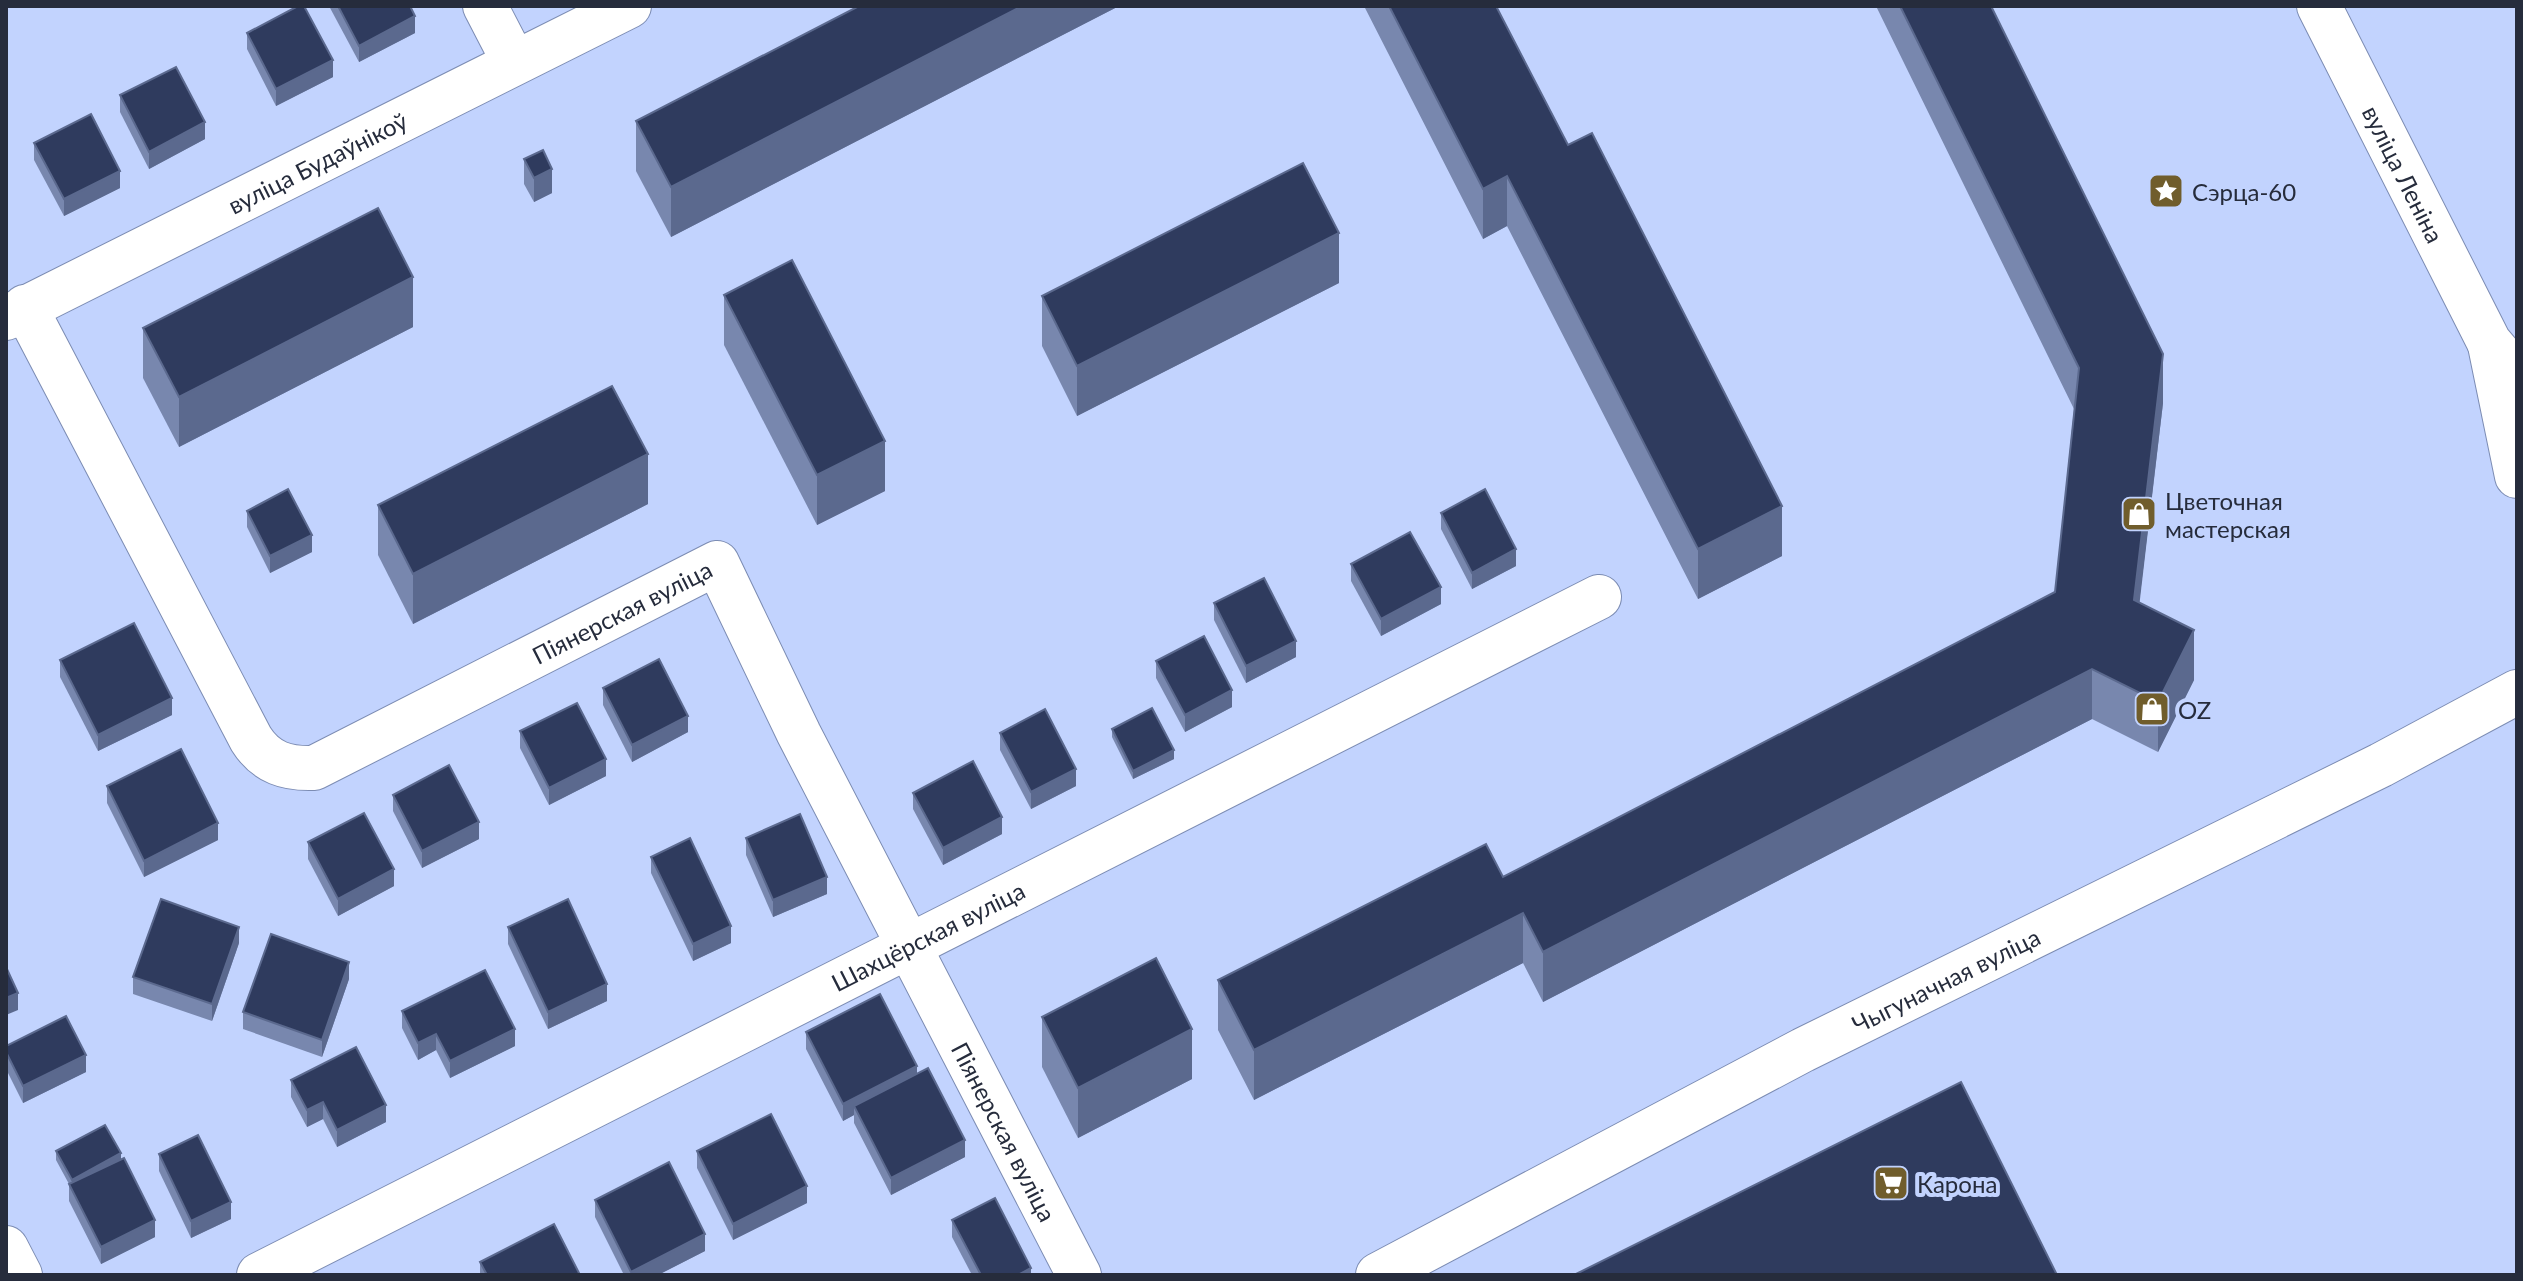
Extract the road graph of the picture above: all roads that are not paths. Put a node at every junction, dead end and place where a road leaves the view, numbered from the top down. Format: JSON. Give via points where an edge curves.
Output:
{"nodes":[{"id":1,"x":485,"y":6,"type":"edge"},
{"id":2,"x":629,"y":6,"type":"edge"},
{"id":3,"x":2319,"y":6,"type":"edge"},
{"id":4,"x":514,"y":62,"type":"junction"},
{"id":5,"x":16,"y":312,"type":"edge"},
{"id":6,"x":2489,"y":342,"type":"junction"},
{"id":7,"x":2517,"y":375,"type":"edge"},
{"id":8,"x":2517,"y":476,"type":"edge"},
{"id":9,"x":1599,"y":597,"type":"dead end"},
{"id":10,"x":2517,"y":692,"type":"edge"},
{"id":11,"x":907,"y":943,"type":"junction"},
{"id":12,"x":6,"y":1248,"type":"edge"},
{"id":13,"x":20,"y":1275,"type":"edge"},
{"id":14,"x":259,"y":1275,"type":"edge"},
{"id":15,"x":1079,"y":1275,"type":"edge"},
{"id":16,"x":1378,"y":1275,"type":"edge"}],
"edges":[{"from":1,"to":4,"type":"street"},
{"from":2,"to":4,"type":"street","name":"вуліца Будаўнікоў"},
{"from":3,"to":6,"type":"street","name":"вуліца Леніна"},
{"from":4,"to":5,"type":"street","name":"вуліца Будаўнікоў"},
{"from":5,"to":11,"type":"street","name":"Піянерская вуліца","via":[[259,752],[293,768],[314,768],[717,563]]},
{"from":6,"to":7,"type":"street","name":"вуліца Леніна"},
{"from":6,"to":8,"type":"street","name":"вуліца Леніна"},
{"from":9,"to":11,"type":"street","name":"Шахцёрская вуліца"},
{"from":10,"to":16,"type":"street","name":"Чыгуначная вуліца","via":[[2381,765],[1803,1050]]},
{"from":11,"to":14,"type":"street","name":"Шахцёрская вуліца"},
{"from":11,"to":15,"type":"street","name":"Піянерская вуліца"},
{"from":12,"to":13,"type":"street"}]}
